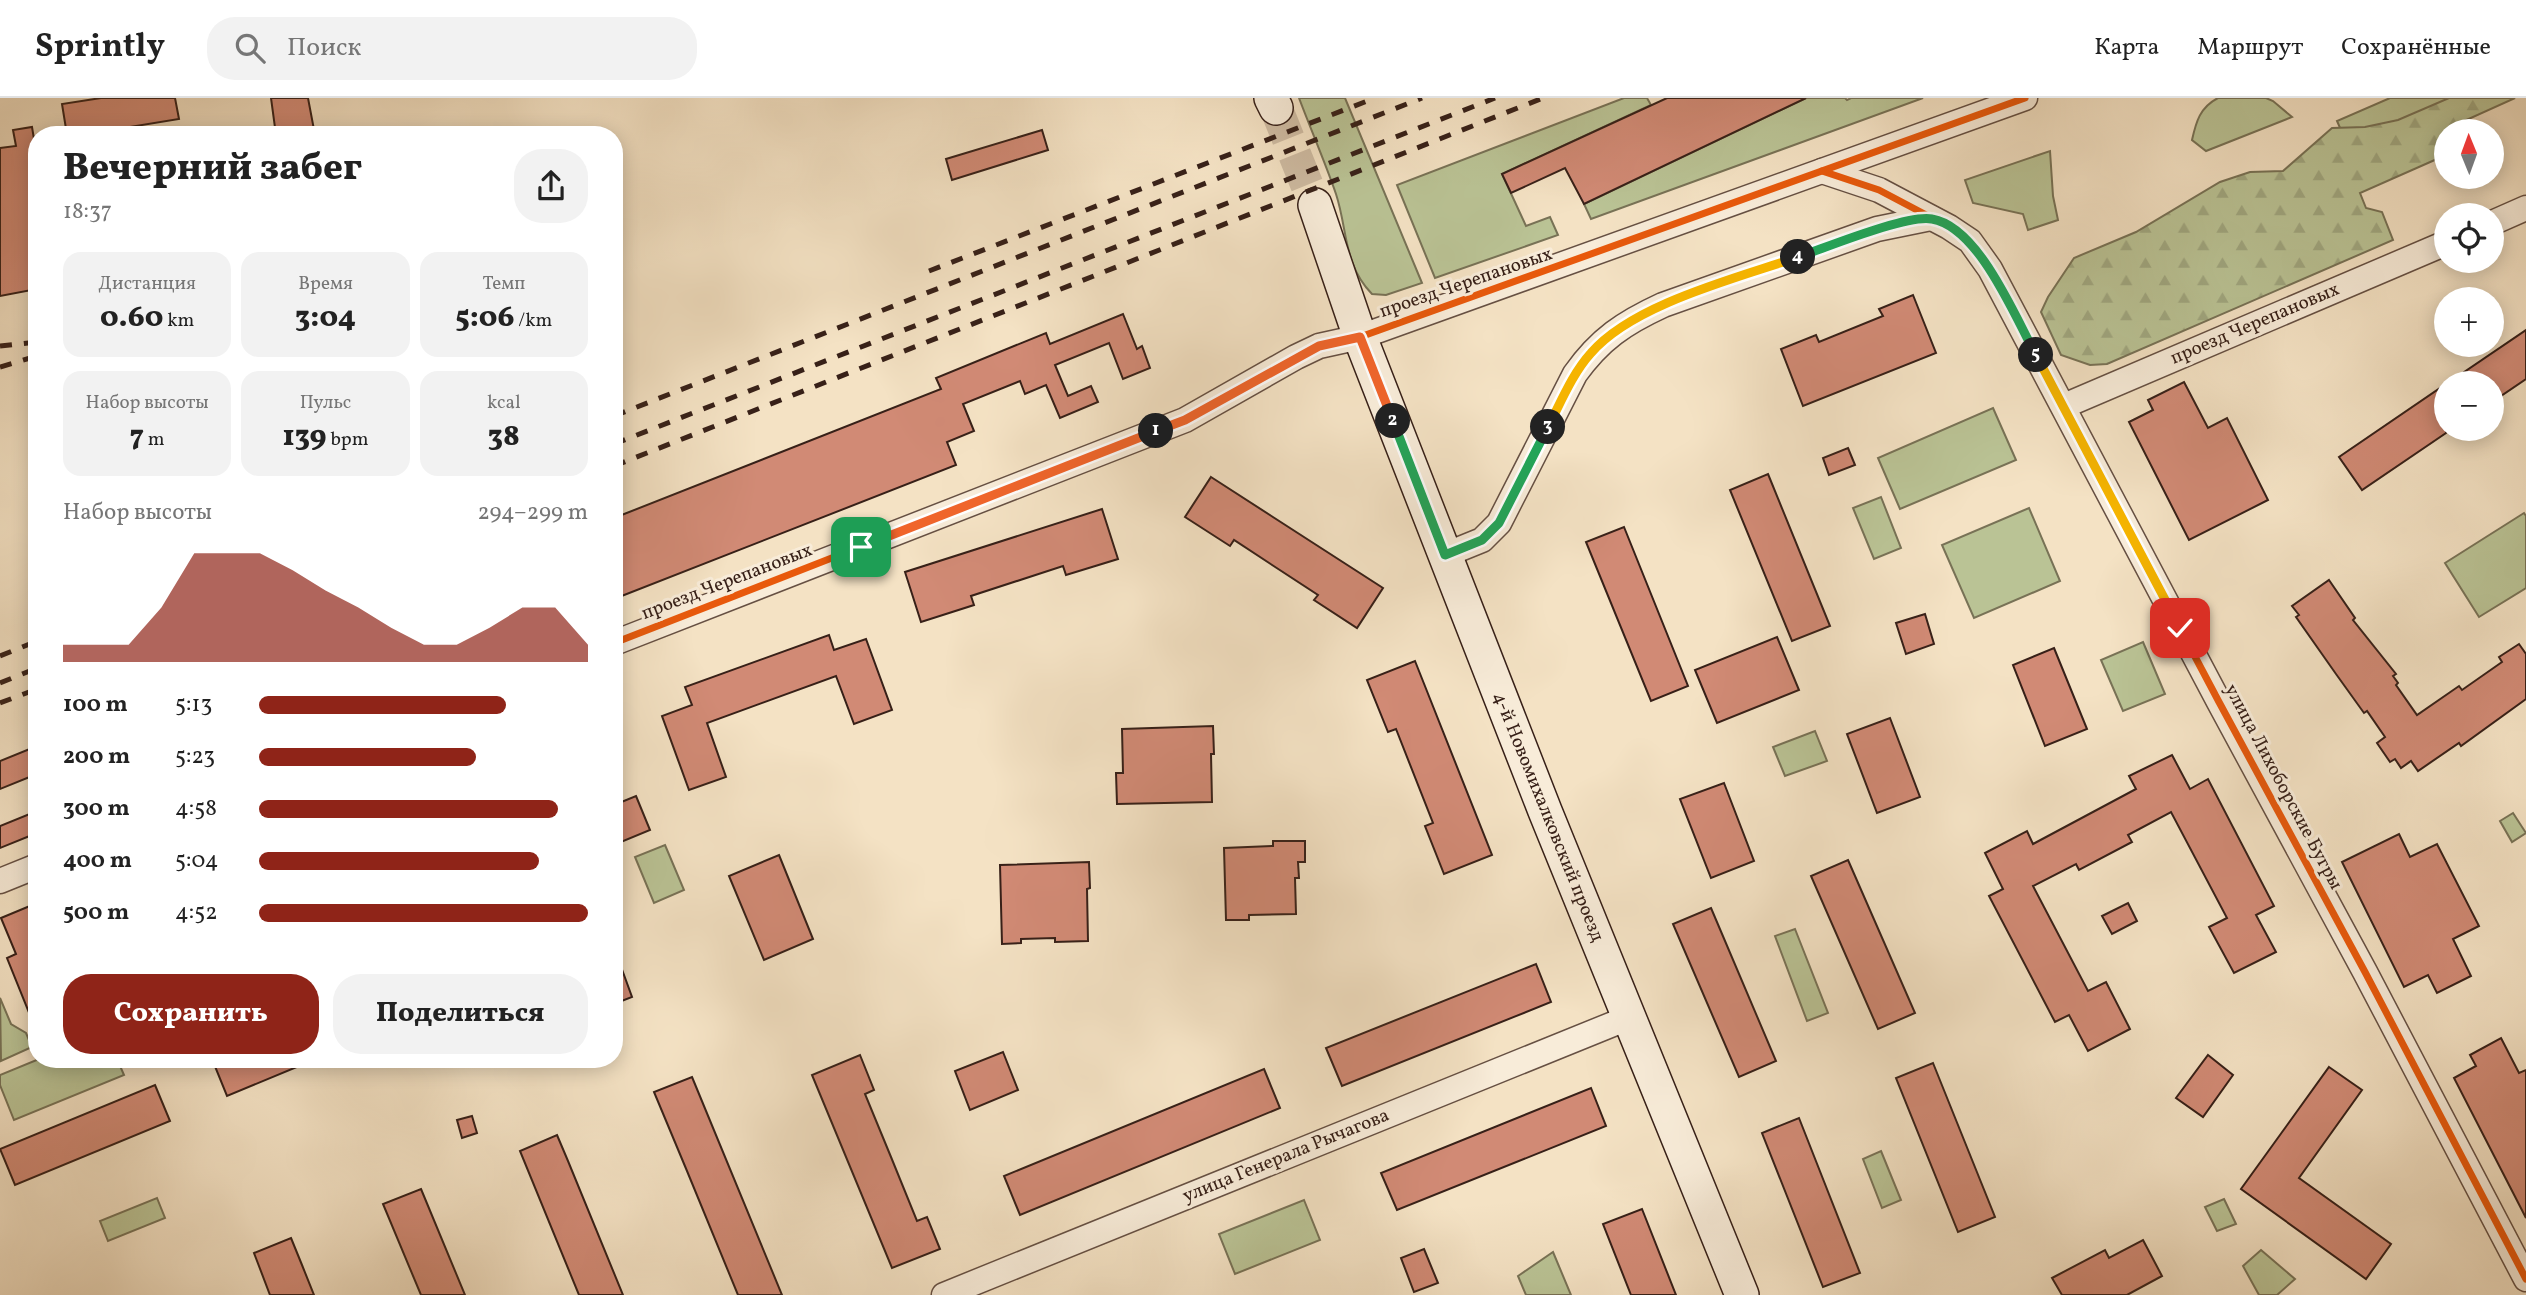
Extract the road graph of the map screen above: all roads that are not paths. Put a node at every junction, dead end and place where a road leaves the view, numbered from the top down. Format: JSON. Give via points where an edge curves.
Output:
{"nodes":[{"id":1,"x":2025,"y":98,"type":"edge"},
{"id":2,"x":1822,"y":172,"type":"junction"},
{"id":3,"x":1315,"y":205,"type":"tunnel mouth"},
{"id":4,"x":2526,"y":208,"type":"edge"},
{"id":5,"x":1931,"y":218,"type":"junction"},
{"id":6,"x":2504,"y":218,"type":"edge"},
{"id":7,"x":2434,"y":248,"type":"edge"},
{"id":8,"x":1360,"y":337,"type":"junction"},
{"id":9,"x":2064,"y":406,"type":"junction"},
{"id":10,"x":1445,"y":555,"type":"junction"},
{"id":11,"x":623,"y":639,"type":"edge"},
{"id":12,"x":28,"y":870,"type":"edge"},
{"id":13,"x":0,"y":881,"type":"edge"},
{"id":14,"x":1628,"y":1018,"type":"junction"},
{"id":15,"x":2526,"y":1279,"type":"edge"},
{"id":16,"x":944,"y":1295,"type":"edge"},
{"id":17,"x":1742,"y":1295,"type":"edge"}],
"edges":[{"from":1,"to":2,"type":"street","name":"проезд Черепановых"},
{"from":2,"to":5,"type":"street","name":"улица Лихоборские Бугры","via":[[1879,190]]},
{"from":2,"to":8,"type":"street","name":"проезд Черепановых"},
{"from":3,"to":8,"type":"street","name":"4-й Новомихалковский проезд"},
{"from":4,"to":6,"type":"street"},
{"from":5,"to":9,"type":"street","name":"улица Лихоборские Бугры","via":[[1970,241]]},
{"from":5,"to":10,"type":"street","via":[[1877,229],[1631,320],[1591,352],[1576,374],[1499,523],[1482,540]]},
{"from":7,"to":9,"type":"street","name":"проезд Черепановых"},
{"from":8,"to":10,"type":"street","name":"4-й Новомихалковский проезд"},
{"from":8,"to":11,"type":"street","name":"проезд Черепановых","via":[[1319,346],[1185,420]]},
{"from":9,"to":15,"type":"street","name":"улица Лихоборские Бугры"},
{"from":10,"to":14,"type":"street","name":"4-й Новомихалковский проезд"},
{"from":12,"to":13,"type":"street"},
{"from":14,"to":16,"type":"street","name":"улица Генерала Рычагова"},
{"from":14,"to":17,"type":"street","name":"4-й Новомихалковский проезд"}]}
